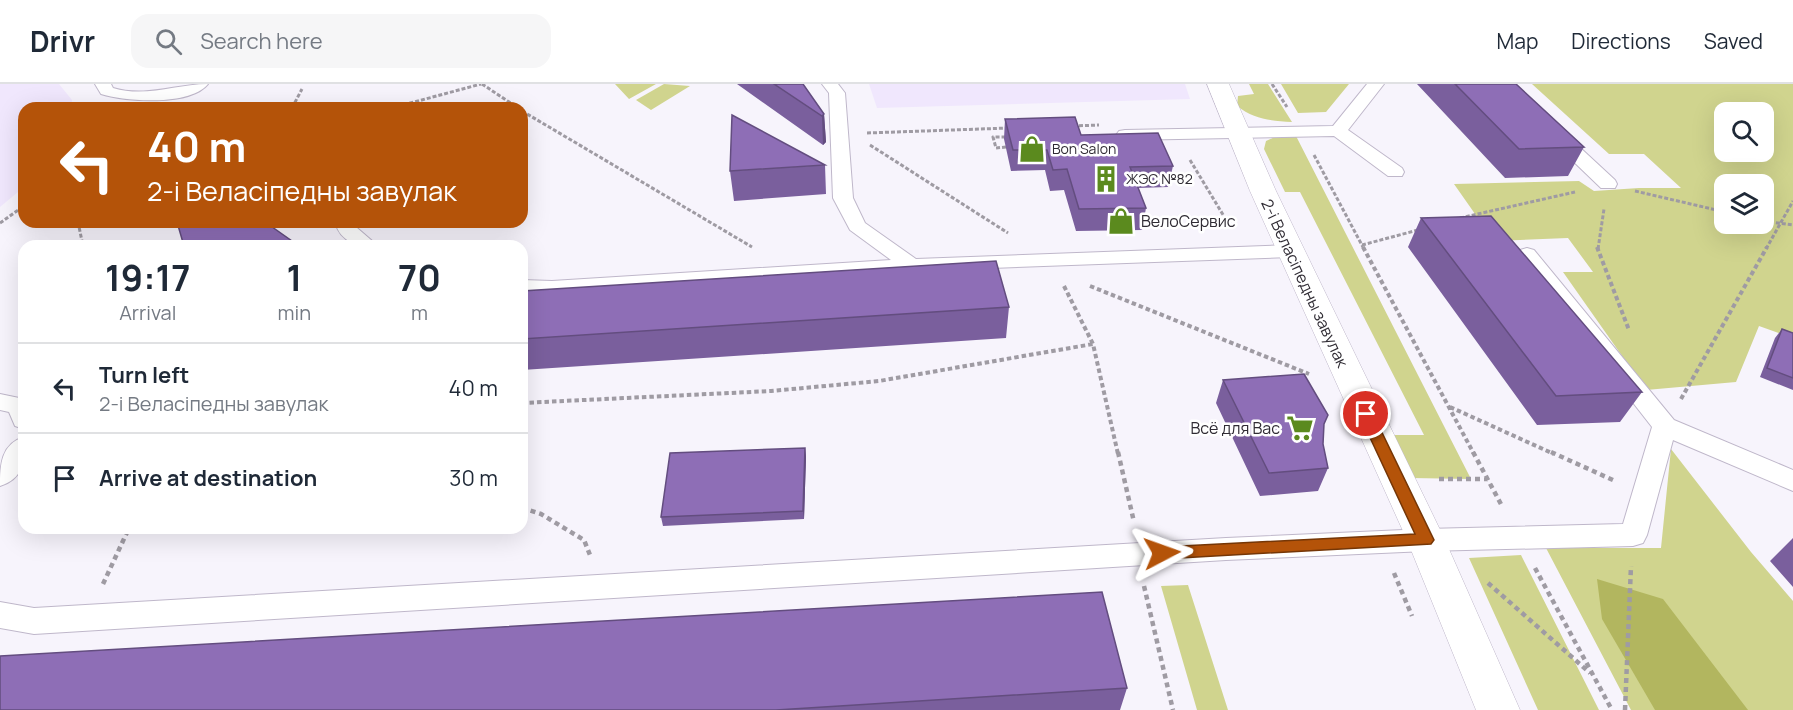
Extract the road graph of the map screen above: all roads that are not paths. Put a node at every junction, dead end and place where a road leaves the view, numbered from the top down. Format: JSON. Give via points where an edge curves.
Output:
{"nodes":[{"id":1,"x":103,"y":84,"type":"edge"},
{"id":2,"x":200,"y":84,"type":"edge"},
{"id":3,"x":830,"y":84,"type":"edge"},
{"id":4,"x":1218,"y":84,"type":"edge"},
{"id":5,"x":1376,"y":84,"type":"edge"},
{"id":6,"x":1543,"y":123,"type":"edge"},
{"id":7,"x":1106,"y":130,"type":"road end"},
{"id":8,"x":1338,"y":131,"type":"junction"},
{"id":9,"x":1237,"y":133,"type":"junction"},
{"id":10,"x":1395,"y":172,"type":"dead end"},
{"id":11,"x":1608,"y":184,"type":"road end"},
{"id":12,"x":347,"y":228,"type":"edge"},
{"id":13,"x":361,"y":240,"type":"edge"},
{"id":14,"x":1290,"y":251,"type":"junction"},
{"id":15,"x":1527,"y":254,"type":"edge"},
{"id":16,"x":911,"y":265,"type":"junction"},
{"id":17,"x":528,"y":287,"type":"edge"},
{"id":18,"x":0,"y":402,"type":"edge"},
{"id":19,"x":18,"y":405,"type":"edge"},
{"id":20,"x":1665,"y":426,"type":"junction"},
{"id":21,"x":18,"y":455,"type":"edge"},
{"id":22,"x":0,"y":476,"type":"edge"},
{"id":23,"x":1793,"y":481,"type":"edge"},
{"id":24,"x":1426,"y":540,"type":"junction"},
{"id":25,"x":0,"y":615,"type":"edge"},
{"id":26,"x":1498,"y":710,"type":"edge"}],
"edges":[{"from":1,"to":2,"type":"lane","via":[[107,92],[143,97]]},
{"from":3,"to":16,"type":"lane","via":[[837,93],[843,198],[857,226]]},
{"from":4,"to":9,"type":"street","name":"2-і Веласіпедны завулак"},
{"from":5,"to":8,"type":"lane"},
{"from":6,"to":11,"type":"lane"},
{"from":7,"to":9,"type":"lane"},
{"from":8,"to":9,"type":"lane"},
{"from":8,"to":10,"type":"lane"},
{"from":9,"to":14,"type":"street","name":"2-і Веласіпедны завулак"},
{"from":12,"to":13,"type":"lane"},
{"from":14,"to":16,"type":"lane"},
{"from":14,"to":24,"type":"street","name":"2-і Веласіпедны завулак"},
{"from":15,"to":20,"type":"lane"},
{"from":16,"to":17,"type":"lane"},
{"from":18,"to":19,"type":"lane"},
{"from":20,"to":23,"type":"lane"},
{"from":20,"to":24,"type":"lane","via":[[1633,536]]},
{"from":21,"to":22,"type":"lane"},
{"from":24,"to":25,"type":"lane","via":[[34,621]]},
{"from":24,"to":26,"type":"street","name":"2-і Веласіпедны завулак"}]}
